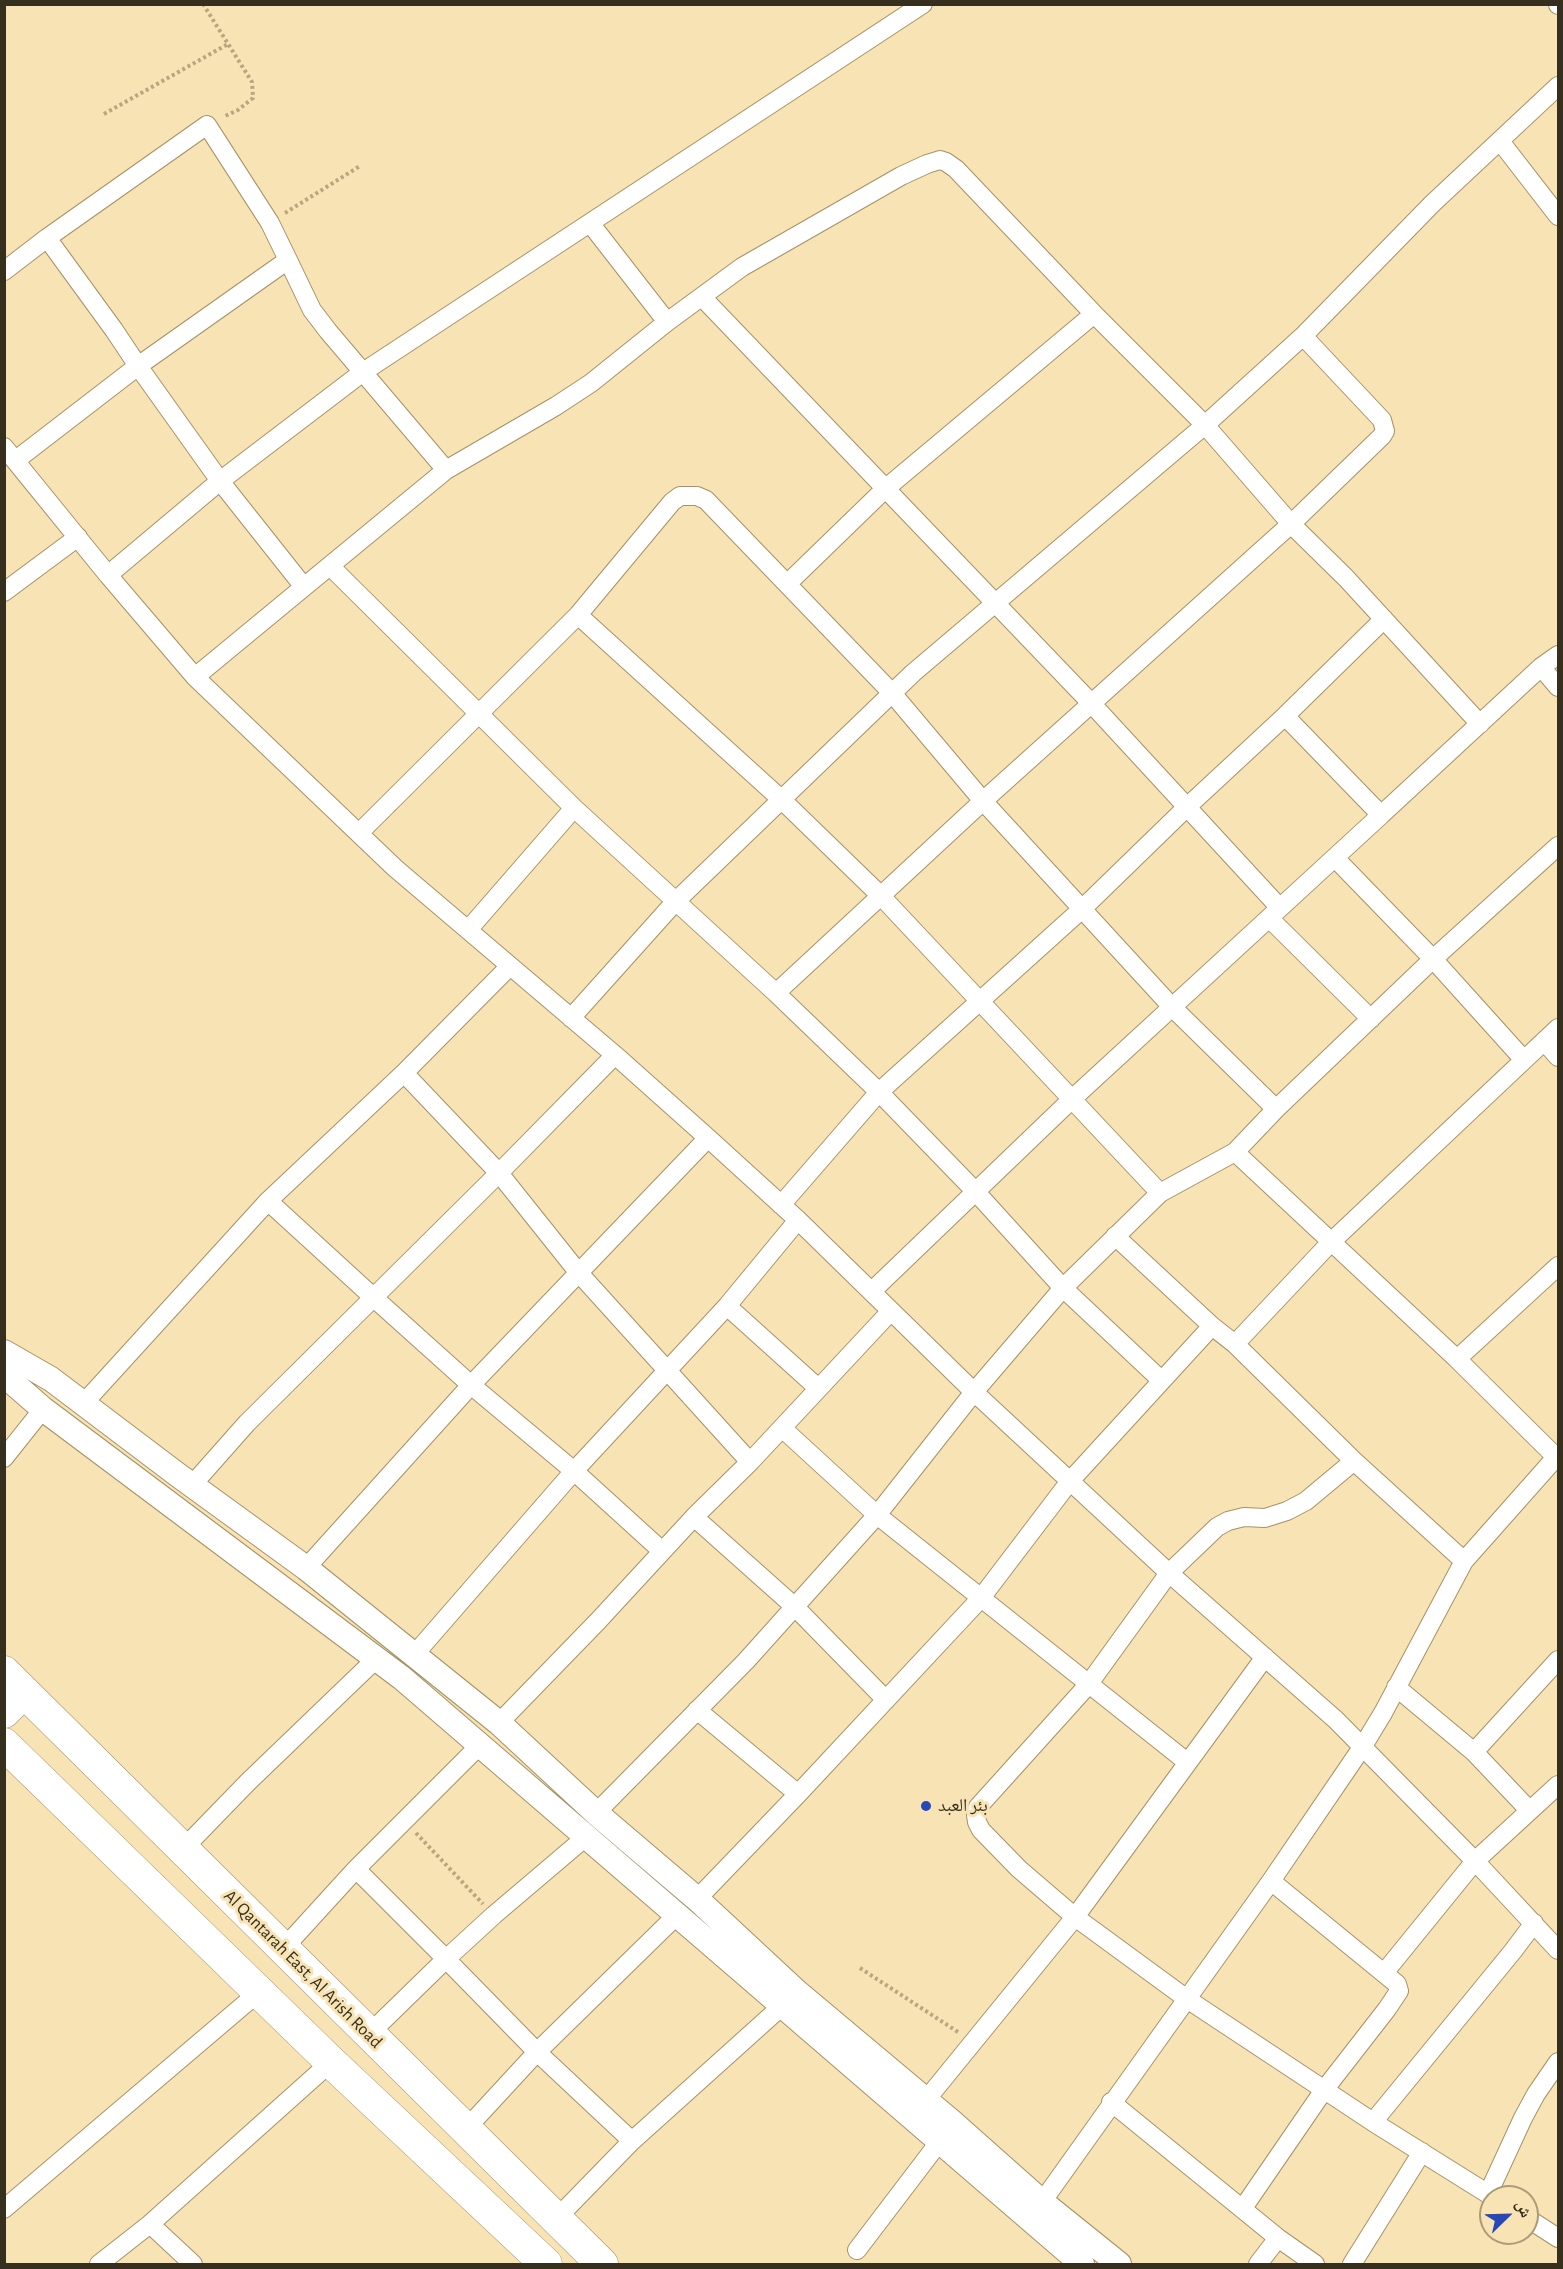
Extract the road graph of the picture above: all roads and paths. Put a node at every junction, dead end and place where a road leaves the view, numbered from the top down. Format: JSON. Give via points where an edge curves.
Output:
{"nodes":[{"id":1,"x":203,"y":4,"type":"edge"},
{"id":2,"x":923,"y":4,"type":"edge"},
{"id":3,"x":228,"y":44,"type":"junction"},
{"id":4,"x":1558,"y":86,"type":"edge"},
{"id":5,"x":104,"y":114,"type":"dead end"},
{"id":6,"x":207,"y":124,"type":"junction"},
{"id":7,"x":1500,"y":141,"type":"junction"},
{"id":8,"x":360,"y":166,"type":"dead end"},
{"id":9,"x":1558,"y":216,"type":"edge"},
{"id":10,"x":270,"y":223,"type":"junction"},
{"id":11,"x":590,"y":223,"type":"junction"},
{"id":12,"x":46,"y":238,"type":"junction"},
{"id":13,"x":288,"y":260,"type":"junction"},
{"id":14,"x":4,"y":271,"type":"edge"},
{"id":15,"x":702,"y":297,"type":"junction"},
{"id":16,"x":1094,"y":314,"type":"junction"},
{"id":17,"x":668,"y":322,"type":"junction"},
{"id":18,"x":1303,"y":336,"type":"junction"},
{"id":19,"x":138,"y":366,"type":"junction"},
{"id":20,"x":363,"y":372,"type":"junction"},
{"id":21,"x":1205,"y":425,"type":"junction"},
{"id":22,"x":10,"y":453,"type":"edge"},
{"id":23,"x":446,"y":470,"type":"junction"},
{"id":24,"x":220,"y":481,"type":"junction"},
{"id":25,"x":885,"y":489,"type":"junction"},
{"id":26,"x":1291,"y":524,"type":"junction"},
{"id":27,"x":78,"y":537,"type":"junction"},
{"id":28,"x":330,"y":566,"type":"junction"},
{"id":29,"x":108,"y":575,"type":"junction"},
{"id":30,"x":787,"y":584,"type":"junction"},
{"id":31,"x":304,"y":587,"type":"junction"},
{"id":32,"x":4,"y":592,"type":"edge"},
{"id":33,"x":995,"y":604,"type":"junction"},
{"id":34,"x":578,"y":615,"type":"junction"},
{"id":35,"x":1383,"y":619,"type":"junction"},
{"id":36,"x":1558,"y":655,"type":"edge"},
{"id":37,"x":1541,"y":667,"type":"junction"},
{"id":38,"x":195,"y":676,"type":"junction"},
{"id":39,"x":1558,"y":687,"type":"edge"},
{"id":40,"x":892,"y":693,"type":"junction"},
{"id":41,"x":1091,"y":703,"type":"junction"},
{"id":42,"x":479,"y":713,"type":"junction"},
{"id":43,"x":1285,"y":716,"type":"junction"},
{"id":44,"x":1480,"y":724,"type":"junction"},
{"id":45,"x":782,"y":800,"type":"junction"},
{"id":46,"x":983,"y":801,"type":"junction"},
{"id":47,"x":1188,"y":806,"type":"junction"},
{"id":48,"x":574,"y":808,"type":"junction"},
{"id":49,"x":1381,"y":815,"type":"junction"},
{"id":50,"x":359,"y":833,"type":"junction"},
{"id":51,"x":1558,"y":846,"type":"edge"},
{"id":52,"x":1335,"y":858,"type":"junction"},
{"id":53,"x":881,"y":896,"type":"junction"},
{"id":54,"x":675,"y":902,"type":"junction"},
{"id":55,"x":1082,"y":909,"type":"junction"},
{"id":56,"x":1274,"y":913,"type":"junction"},
{"id":57,"x":468,"y":930,"type":"junction"},
{"id":58,"x":1433,"y":959,"type":"junction"},
{"id":59,"x":510,"y":966,"type":"junction"},
{"id":60,"x":776,"y":993,"type":"junction"},
{"id":61,"x":981,"y":1002,"type":"junction"},
{"id":62,"x":1172,"y":1007,"type":"junction"},
{"id":63,"x":571,"y":1018,"type":"junction"},
{"id":64,"x":1371,"y":1019,"type":"junction"},
{"id":65,"x":1558,"y":1028,"type":"edge"},
{"id":66,"x":1544,"y":1041,"type":"junction"},
{"id":67,"x":615,"y":1054,"type":"junction"},
{"id":68,"x":1558,"y":1057,"type":"edge"},
{"id":69,"x":1524,"y":1060,"type":"junction"},
{"id":70,"x":404,"y":1073,"type":"junction"},
{"id":71,"x":879,"y":1092,"type":"junction"},
{"id":72,"x":1071,"y":1100,"type":"junction"},
{"id":73,"x":1276,"y":1109,"type":"junction"},
{"id":74,"x":708,"y":1138,"type":"junction"},
{"id":75,"x":1235,"y":1152,"type":"junction"},
{"id":76,"x":499,"y":1173,"type":"junction"},
{"id":77,"x":975,"y":1191,"type":"junction"},
{"id":78,"x":1160,"y":1193,"type":"junction"},
{"id":79,"x":268,"y":1201,"type":"junction"},
{"id":80,"x":781,"y":1205,"type":"junction"},
{"id":81,"x":798,"y":1220,"type":"junction"},
{"id":82,"x":1115,"y":1236,"type":"junction"},
{"id":83,"x":1331,"y":1242,"type":"junction"},
{"id":84,"x":1558,"y":1266,"type":"edge"},
{"id":85,"x":578,"y":1272,"type":"junction"},
{"id":86,"x":1063,"y":1288,"type":"junction"},
{"id":87,"x":872,"y":1292,"type":"junction"},
{"id":88,"x":373,"y":1297,"type":"junction"},
{"id":89,"x":727,"y":1305,"type":"junction"},
{"id":90,"x":891,"y":1311,"type":"junction"},
{"id":91,"x":1212,"y":1326,"type":"junction"},
{"id":92,"x":1235,"y":1344,"type":"junction"},
{"id":93,"x":4,"y":1352,"type":"edge"},
{"id":94,"x":1457,"y":1359,"type":"junction"},
{"id":95,"x":668,"y":1371,"type":"junction"},
{"id":96,"x":4,"y":1375,"type":"edge"},
{"id":97,"x":1161,"y":1380,"type":"junction"},
{"id":98,"x":471,"y":1385,"type":"junction"},
{"id":99,"x":818,"y":1388,"type":"junction"},
{"id":100,"x":974,"y":1392,"type":"junction"},
{"id":101,"x":83,"y":1404,"type":"junction"},
{"id":102,"x":43,"y":1408,"type":"junction"},
{"id":103,"x":782,"y":1428,"type":"junction"},
{"id":104,"x":1558,"y":1457,"type":"edge"},
{"id":105,"x":4,"y":1458,"type":"edge"},
{"id":106,"x":1354,"y":1461,"type":"junction"},
{"id":107,"x":750,"y":1462,"type":"junction"},
{"id":108,"x":574,"y":1471,"type":"junction"},
{"id":109,"x":1070,"y":1480,"type":"junction"},
{"id":110,"x":193,"y":1484,"type":"junction"},
{"id":111,"x":877,"y":1515,"type":"junction"},
{"id":112,"x":694,"y":1517,"type":"junction"},
{"id":113,"x":662,"y":1551,"type":"junction"},
{"id":114,"x":1464,"y":1562,"type":"junction"},
{"id":115,"x":306,"y":1568,"type":"junction"},
{"id":116,"x":1169,"y":1573,"type":"junction"},
{"id":117,"x":981,"y":1598,"type":"junction"},
{"id":118,"x":795,"y":1607,"type":"junction"},
{"id":119,"x":414,"y":1655,"type":"junction"},
{"id":120,"x":1265,"y":1657,"type":"junction"},
{"id":121,"x":377,"y":1658,"type":"junction"},
{"id":122,"x":1558,"y":1660,"type":"edge"},
{"id":123,"x":1088,"y":1685,"type":"junction"},
{"id":124,"x":1396,"y":1687,"type":"junction"},
{"id":125,"x":11,"y":1692,"type":"edge"},
{"id":126,"x":886,"y":1700,"type":"junction"},
{"id":127,"x":697,"y":1710,"type":"junction"},
{"id":128,"x":499,"y":1723,"type":"junction"},
{"id":129,"x":481,"y":1744,"type":"junction"},
{"id":130,"x":1363,"y":1746,"type":"junction"},
{"id":131,"x":8,"y":1751,"type":"edge"},
{"id":132,"x":1474,"y":1752,"type":"junction"},
{"id":133,"x":1187,"y":1762,"type":"junction"},
{"id":134,"x":1558,"y":1785,"type":"edge"},
{"id":135,"x":798,"y":1794,"type":"junction"},
{"id":136,"x":1529,"y":1810,"type":"junction"},
{"id":137,"x":596,"y":1813,"type":"junction"},
{"id":138,"x":403,"y":1820,"type":"junction"},
{"id":139,"x":586,"y":1836,"type":"junction"},
{"id":140,"x":183,"y":1849,"type":"junction"},
{"id":141,"x":1475,"y":1861,"type":"junction"},
{"id":142,"x":356,"y":1869,"type":"junction"},
{"id":143,"x":1271,"y":1881,"type":"junction"},
{"id":144,"x":697,"y":1899,"type":"junction"},
{"id":145,"x":494,"y":1915,"type":"junction"},
{"id":146,"x":676,"y":1916,"type":"junction"},
{"id":147,"x":1075,"y":1917,"type":"junction"},
{"id":148,"x":1534,"y":1923,"type":"junction"},
{"id":149,"x":283,"y":1948,"type":"junction"},
{"id":150,"x":1558,"y":1950,"type":"edge"},
{"id":151,"x":446,"y":1959,"type":"junction"},
{"id":152,"x":860,"y":1968,"type":"dead end"},
{"id":153,"x":1384,"y":1972,"type":"junction"},
{"id":154,"x":259,"y":1992,"type":"junction"},
{"id":155,"x":790,"y":1999,"type":"junction"},
{"id":156,"x":1186,"y":1999,"type":"junction"},
{"id":157,"x":369,"y":2034,"type":"junction"},
{"id":158,"x":974,"y":2043,"type":"junction"},
{"id":159,"x":537,"y":2052,"type":"junction"},
{"id":160,"x":331,"y":2062,"type":"junction"},
{"id":161,"x":1558,"y":2062,"type":"edge"},
{"id":162,"x":1324,"y":2090,"type":"junction"},
{"id":163,"x":926,"y":2100,"type":"junction"},
{"id":164,"x":1111,"y":2102,"type":"junction"},
{"id":165,"x":1373,"y":2122,"type":"junction"},
{"id":166,"x":465,"y":2130,"type":"junction"},
{"id":167,"x":632,"y":2140,"type":"junction"},
{"id":168,"x":940,"y":2141,"type":"junction"},
{"id":169,"x":1422,"y":2152,"type":"junction"},
{"id":170,"x":1495,"y":2185,"type":"edge"},
{"id":171,"x":1479,"y":2188,"type":"edge"},
{"id":172,"x":1042,"y":2202,"type":"junction"},
{"id":173,"x":1243,"y":2208,"type":"junction"},
{"id":174,"x":4,"y":2209,"type":"edge"},
{"id":175,"x":556,"y":2219,"type":"junction"},
{"id":176,"x":150,"y":2224,"type":"junction"},
{"id":177,"x":1539,"y":2226,"type":"edge"},
{"id":178,"x":1066,"y":2236,"type":"junction"},
{"id":179,"x":1278,"y":2238,"type":"junction"},
{"id":180,"x":1558,"y":2238,"type":"edge"},
{"id":181,"x":857,"y":2250,"type":"dead end"},
{"id":182,"x":99,"y":2265,"type":"edge"},
{"id":183,"x":193,"y":2265,"type":"edge"},
{"id":184,"x":546,"y":2265,"type":"edge"},
{"id":185,"x":602,"y":2265,"type":"edge"},
{"id":186,"x":1082,"y":2265,"type":"edge"},
{"id":187,"x":1119,"y":2265,"type":"edge"},
{"id":188,"x":1258,"y":2265,"type":"edge"},
{"id":189,"x":1315,"y":2265,"type":"edge"},
{"id":190,"x":1352,"y":2265,"type":"edge"}],
"edges":[{"from":1,"to":3,"type":"path"},
{"from":2,"to":11,"type":"street"},
{"from":3,"to":5,"type":"path"},
{"from":3,"to":6,"type":"path","via":[[252,82],[252,98],[238,110]]},
{"from":4,"to":7,"type":"street"},
{"from":6,"to":10,"type":"street"},
{"from":6,"to":12,"type":"street"},
{"from":7,"to":9,"type":"street"},
{"from":7,"to":18,"type":"street","via":[[1433,203]]},
{"from":8,"to":10,"type":"path"},
{"from":10,"to":13,"type":"street"},
{"from":11,"to":17,"type":"street"},
{"from":11,"to":20,"type":"street"},
{"from":12,"to":14,"type":"street"},
{"from":12,"to":19,"type":"street"},
{"from":13,"to":19,"type":"street"},
{"from":13,"to":20,"type":"street","via":[[312,310]]},
{"from":15,"to":16,"type":"street","via":[[787,240],[901,176],[940,160],[956,169]]},
{"from":15,"to":17,"type":"street"},
{"from":15,"to":25,"type":"street"},
{"from":16,"to":21,"type":"street"},
{"from":16,"to":25,"type":"street"},
{"from":17,"to":23,"type":"street","via":[[591,383]]},
{"from":18,"to":21,"type":"street"},
{"from":18,"to":26,"type":"street","via":[[1382,420],[1385,430]]},
{"from":19,"to":22,"type":"street"},
{"from":19,"to":24,"type":"street"},
{"from":20,"to":23,"type":"street"},
{"from":20,"to":24,"type":"street"},
{"from":21,"to":26,"type":"street"},
{"from":21,"to":33,"type":"street"},
{"from":22,"to":27,"type":"street"},
{"from":23,"to":28,"type":"street"},
{"from":24,"to":29,"type":"street"},
{"from":24,"to":31,"type":"street"},
{"from":25,"to":30,"type":"street"},
{"from":25,"to":33,"type":"street"},
{"from":26,"to":35,"type":"street"},
{"from":26,"to":41,"type":"street"},
{"from":27,"to":29,"type":"street"},
{"from":27,"to":32,"type":"street"},
{"from":28,"to":31,"type":"street"},
{"from":28,"to":42,"type":"street"},
{"from":29,"to":38,"type":"street"},
{"from":30,"to":34,"type":"street","via":[[706,500],[680,496]]},
{"from":30,"to":40,"type":"street"},
{"from":31,"to":38,"type":"street"},
{"from":33,"to":40,"type":"street"},
{"from":33,"to":41,"type":"street"},
{"from":34,"to":42,"type":"street"},
{"from":34,"to":45,"type":"street"},
{"from":35,"to":43,"type":"street"},
{"from":35,"to":44,"type":"street"},
{"from":36,"to":37,"type":"street"},
{"from":37,"to":39,"type":"street"},
{"from":37,"to":44,"type":"street"},
{"from":38,"to":50,"type":"street"},
{"from":40,"to":45,"type":"street"},
{"from":40,"to":46,"type":"street"},
{"from":41,"to":46,"type":"street"},
{"from":41,"to":47,"type":"street"},
{"from":42,"to":48,"type":"street"},
{"from":42,"to":50,"type":"street"},
{"from":43,"to":47,"type":"street"},
{"from":43,"to":49,"type":"street"},
{"from":44,"to":49,"type":"street"},
{"from":45,"to":53,"type":"street"},
{"from":45,"to":54,"type":"street"},
{"from":46,"to":53,"type":"street"},
{"from":46,"to":55,"type":"street"},
{"from":47,"to":55,"type":"street"},
{"from":47,"to":56,"type":"street"},
{"from":48,"to":54,"type":"street"},
{"from":48,"to":57,"type":"street"},
{"from":49,"to":52,"type":"street"},
{"from":50,"to":57,"type":"street"},
{"from":51,"to":58,"type":"street"},
{"from":52,"to":56,"type":"street"},
{"from":52,"to":58,"type":"street"},
{"from":53,"to":60,"type":"street"},
{"from":53,"to":61,"type":"street"},
{"from":54,"to":60,"type":"street"},
{"from":54,"to":63,"type":"street"},
{"from":55,"to":61,"type":"street"},
{"from":55,"to":62,"type":"street"},
{"from":56,"to":62,"type":"street"},
{"from":56,"to":64,"type":"street"},
{"from":57,"to":59,"type":"street"},
{"from":58,"to":64,"type":"street"},
{"from":58,"to":69,"type":"street"},
{"from":59,"to":63,"type":"street"},
{"from":59,"to":70,"type":"street"},
{"from":60,"to":71,"type":"street"},
{"from":61,"to":71,"type":"street"},
{"from":61,"to":72,"type":"street"},
{"from":62,"to":72,"type":"street"},
{"from":62,"to":73,"type":"street"},
{"from":63,"to":67,"type":"street"},
{"from":64,"to":73,"type":"street"},
{"from":65,"to":66,"type":"street"},
{"from":66,"to":68,"type":"street"},
{"from":66,"to":69,"type":"street"},
{"from":67,"to":74,"type":"street"},
{"from":67,"to":76,"type":"street"},
{"from":69,"to":83,"type":"street"},
{"from":70,"to":76,"type":"street"},
{"from":70,"to":79,"type":"street"},
{"from":71,"to":77,"type":"street"},
{"from":71,"to":80,"type":"street"},
{"from":72,"to":77,"type":"street"},
{"from":72,"to":78,"type":"street"},
{"from":73,"to":75,"type":"street"},
{"from":74,"to":80,"type":"street"},
{"from":74,"to":85,"type":"street"},
{"from":75,"to":78,"type":"street"},
{"from":75,"to":83,"type":"street"},
{"from":76,"to":85,"type":"street"},
{"from":76,"to":88,"type":"street"},
{"from":77,"to":86,"type":"street"},
{"from":77,"to":87,"type":"street"},
{"from":78,"to":82,"type":"street"},
{"from":79,"to":88,"type":"street"},
{"from":79,"to":101,"type":"street"},
{"from":80,"to":81,"type":"street"},
{"from":81,"to":87,"type":"street"},
{"from":81,"to":89,"type":"street"},
{"from":82,"to":86,"type":"street"},
{"from":82,"to":91,"type":"street"},
{"from":83,"to":92,"type":"street"},
{"from":83,"to":94,"type":"street"},
{"from":84,"to":94,"type":"street"},
{"from":85,"to":95,"type":"street"},
{"from":85,"to":98,"type":"street"},
{"from":86,"to":97,"type":"street"},
{"from":86,"to":100,"type":"street"},
{"from":87,"to":90,"type":"street"},
{"from":88,"to":98,"type":"street"},
{"from":88,"to":110,"type":"street","via":[[247,1423]]},
{"from":89,"to":95,"type":"street"},
{"from":89,"to":99,"type":"street"},
{"from":90,"to":99,"type":"street"},
{"from":90,"to":100,"type":"street"},
{"from":91,"to":92,"type":"street"},
{"from":91,"to":97,"type":"street"},
{"from":92,"to":106,"type":"street"},
{"from":93,"to":101,"type":"main road"},
{"from":94,"to":104,"type":"street"},
{"from":95,"to":107,"type":"street"},
{"from":95,"to":108,"type":"street"},
{"from":96,"to":102,"type":"main road"},
{"from":97,"to":109,"type":"street"},
{"from":98,"to":108,"type":"street"},
{"from":98,"to":115,"type":"street"},
{"from":99,"to":103,"type":"street"},
{"from":100,"to":109,"type":"street"},
{"from":100,"to":111,"type":"street"},
{"from":101,"to":110,"type":"main road"},
{"from":102,"to":105,"type":"street"},
{"from":102,"to":121,"type":"main road"},
{"from":103,"to":107,"type":"street"},
{"from":103,"to":111,"type":"street"},
{"from":104,"to":114,"type":"street"},
{"from":106,"to":114,"type":"street"},
{"from":106,"to":116,"type":"street","via":[[1306,1501],[1287,1511],[1265,1518],[1244,1517],[1217,1527]]},
{"from":107,"to":112,"type":"street"},
{"from":108,"to":113,"type":"street"},
{"from":108,"to":119,"type":"street"},
{"from":109,"to":116,"type":"street"},
{"from":109,"to":117,"type":"street"},
{"from":110,"to":115,"type":"main road"},
{"from":111,"to":117,"type":"street"},
{"from":111,"to":118,"type":"street"},
{"from":112,"to":113,"type":"street"},
{"from":112,"to":118,"type":"street"},
{"from":113,"to":128,"type":"street"},
{"from":114,"to":124,"type":"street"},
{"from":115,"to":119,"type":"main road"},
{"from":116,"to":120,"type":"street"},
{"from":116,"to":123,"type":"street"},
{"from":117,"to":123,"type":"street"},
{"from":117,"to":126,"type":"street"},
{"from":118,"to":126,"type":"street"},
{"from":118,"to":127,"type":"street"},
{"from":119,"to":128,"type":"main road"},
{"from":120,"to":130,"type":"street"},
{"from":120,"to":133,"type":"street"},
{"from":121,"to":129,"type":"main road"},
{"from":121,"to":140,"type":"street"},
{"from":122,"to":132,"type":"street"},
{"from":123,"to":133,"type":"street"},
{"from":123,"to":147,"type":"street","via":[[978,1807],[976,1815],[981,1830]]},
{"from":124,"to":130,"type":"street"},
{"from":124,"to":132,"type":"street"},
{"from":125,"to":140,"type":"highway","name":"Al Qantarah East, Al Arish Road"},
{"from":126,"to":135,"type":"street"},
{"from":127,"to":135,"type":"street"},
{"from":127,"to":137,"type":"street"},
{"from":128,"to":137,"type":"main road"},
{"from":129,"to":138,"type":"street"},
{"from":129,"to":139,"type":"main road"},
{"from":130,"to":141,"type":"street"},
{"from":130,"to":143,"type":"street"},
{"from":131,"to":154,"type":"highway"},
{"from":132,"to":136,"type":"street"},
{"from":133,"to":147,"type":"street"},
{"from":134,"to":136,"type":"street"},
{"from":135,"to":144,"type":"street"},
{"from":136,"to":141,"type":"street"},
{"from":137,"to":144,"type":"main road"},
{"from":138,"to":142,"type":"street"},
{"from":138,"to":145,"type":"path"},
{"from":139,"to":145,"type":"street"},
{"from":139,"to":146,"type":"main road"},
{"from":140,"to":149,"type":"highway","name":"Al Qantarah East, Al Arish Road"},
{"from":141,"to":148,"type":"street"},
{"from":141,"to":153,"type":"street"},
{"from":142,"to":149,"type":"street"},
{"from":142,"to":151,"type":"street"},
{"from":143,"to":153,"type":"street"},
{"from":143,"to":156,"type":"street"},
{"from":144,"to":155,"type":"main road"},
{"from":145,"to":151,"type":"street"},
{"from":146,"to":155,"type":"main road"},
{"from":146,"to":159,"type":"street"},
{"from":147,"to":156,"type":"street"},
{"from":147,"to":158,"type":"street"},
{"from":148,"to":150,"type":"street"},
{"from":148,"to":165,"type":"street"},
{"from":149,"to":157,"type":"highway","name":"Al Qantarah East, Al Arish Road"},
{"from":151,"to":157,"type":"street"},
{"from":151,"to":159,"type":"street"},
{"from":152,"to":158,"type":"path"},
{"from":153,"to":162,"type":"street","via":[[1397,1984],[1397,1994]]},
{"from":154,"to":160,"type":"highway"},
{"from":154,"to":174,"type":"street"},
{"from":155,"to":163,"type":"main road"},
{"from":155,"to":167,"type":"street"},
{"from":155,"to":168,"type":"main road"},
{"from":156,"to":162,"type":"street"},
{"from":156,"to":164,"type":"street"},
{"from":157,"to":166,"type":"highway","name":"Al Qantarah East, Al Arish Road"},
{"from":158,"to":163,"type":"street"},
{"from":159,"to":166,"type":"street"},
{"from":159,"to":167,"type":"street"},
{"from":160,"to":176,"type":"street"},
{"from":160,"to":184,"type":"highway"},
{"from":161,"to":170,"type":"street","via":[[1523,2118]]},
{"from":162,"to":165,"type":"street"},
{"from":162,"to":173,"type":"street"},
{"from":163,"to":172,"type":"main road"},
{"from":164,"to":172,"type":"street"},
{"from":164,"to":173,"type":"street"},
{"from":165,"to":169,"type":"street"},
{"from":166,"to":175,"type":"highway","name":"Al Qantarah East, Al Arish Road"},
{"from":167,"to":175,"type":"street"},
{"from":168,"to":178,"type":"main road"},
{"from":168,"to":181,"type":"street"},
{"from":169,"to":171,"type":"street"},
{"from":169,"to":190,"type":"street"},
{"from":172,"to":178,"type":"main road"},
{"from":173,"to":179,"type":"street"},
{"from":175,"to":185,"type":"highway","name":"Al Qantarah East, Al Arish Road"},
{"from":176,"to":182,"type":"street"},
{"from":176,"to":183,"type":"street"},
{"from":177,"to":180,"type":"street"},
{"from":178,"to":186,"type":"main road"},
{"from":178,"to":187,"type":"main road"},
{"from":179,"to":188,"type":"street"},
{"from":179,"to":189,"type":"street"}]}
